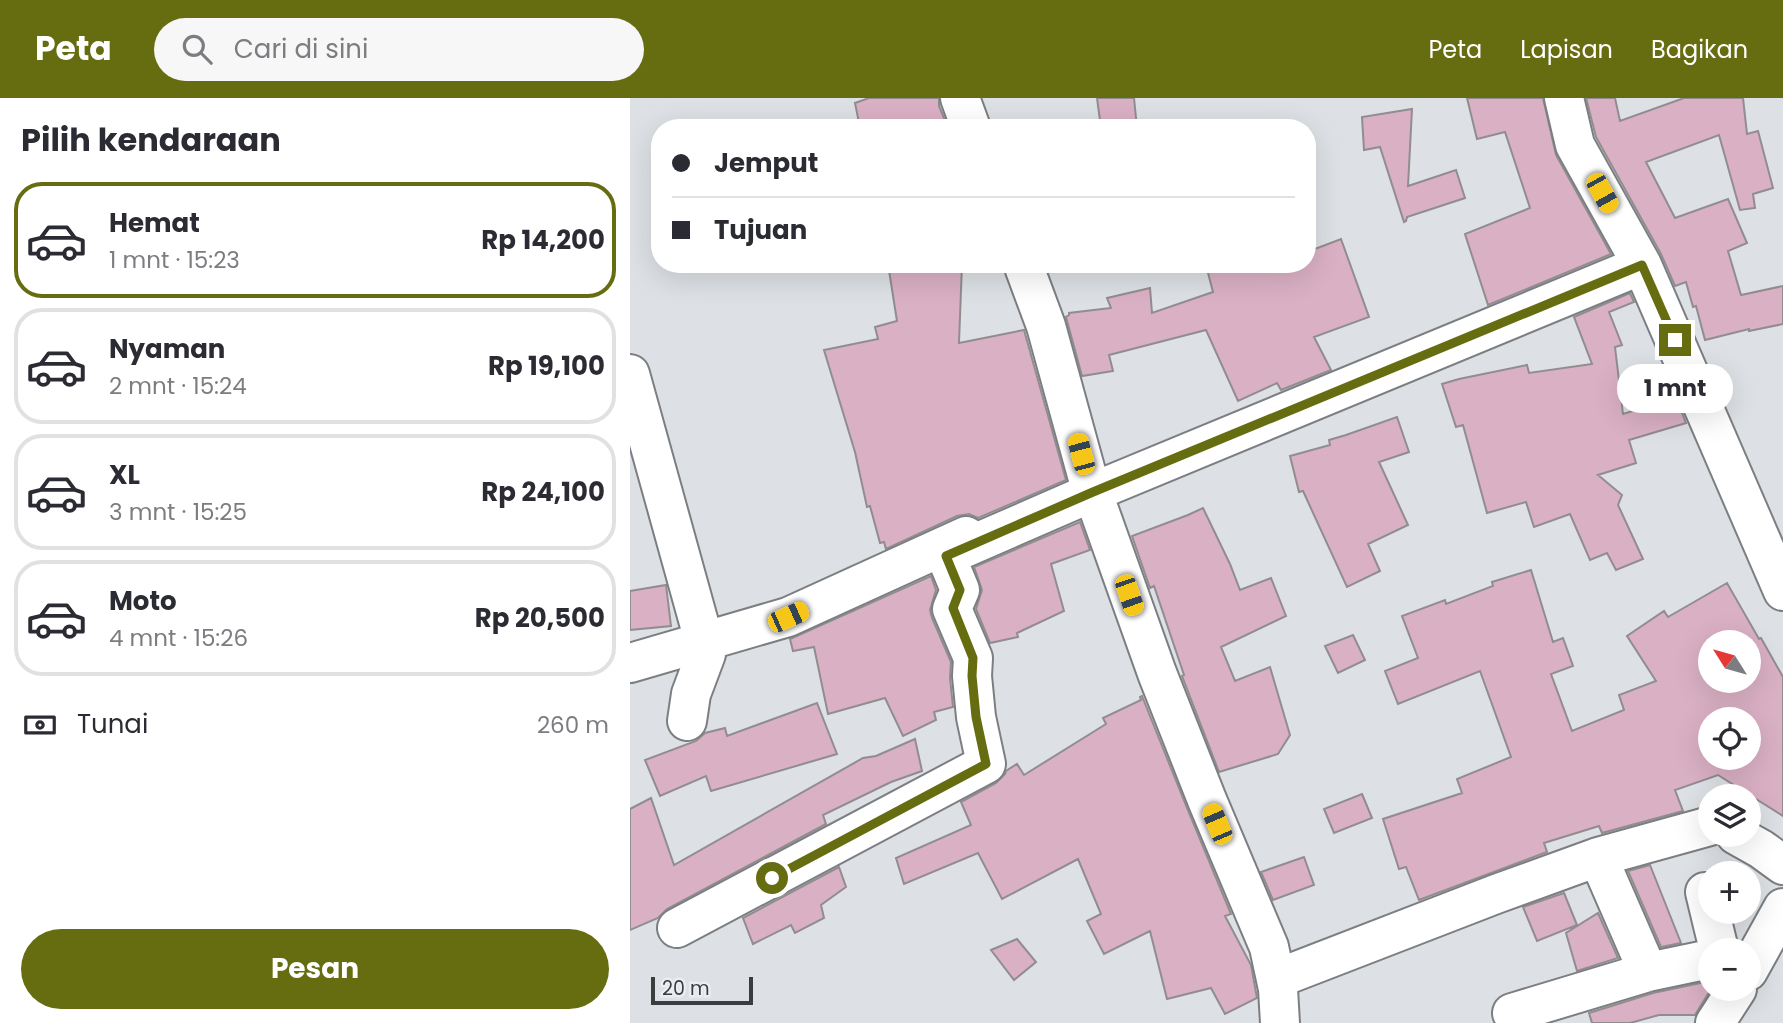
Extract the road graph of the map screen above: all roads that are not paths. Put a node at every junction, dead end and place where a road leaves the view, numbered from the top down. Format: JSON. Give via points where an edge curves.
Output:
{"nodes":[{"id":1,"x":960,"y":98,"type":"edge"},
{"id":2,"x":1564,"y":98,"type":"edge"},
{"id":3,"x":968,"y":119,"type":"edge"},
{"id":4,"x":1642,"y":265,"type":"junction"},
{"id":5,"x":1026,"y":273,"type":"edge"},
{"id":6,"x":630,"y":374,"type":"edge"},
{"id":7,"x":1091,"y":486,"type":"junction"},
{"id":8,"x":1783,"y":591,"type":"edge"},
{"id":9,"x":704,"y":641,"type":"junction"},
{"id":10,"x":630,"y":663,"type":"edge"},
{"id":11,"x":687,"y":721,"type":"dead end"},
{"id":12,"x":1698,"y":829,"type":"edge"},
{"id":13,"x":1757,"y":847,"type":"edge"},
{"id":14,"x":1598,"y":858,"type":"junction"},
{"id":15,"x":1783,"y":865,"type":"edge"},
{"id":16,"x":1783,"y":908,"type":"edge"},
{"id":17,"x":677,"y":928,"type":"dead end"},
{"id":18,"x":1761,"y":948,"type":"edge"},
{"id":19,"x":1698,"y":962,"type":"edge"},
{"id":20,"x":1648,"y":972,"type":"junction"},
{"id":21,"x":1276,"y":979,"type":"junction"},
{"id":22,"x":1729,"y":1001,"type":"edge"},
{"id":23,"x":1512,"y":1013,"type":"dead end"},
{"id":24,"x":1280,"y":1023,"type":"edge"},
{"id":25,"x":1714,"y":1023,"type":"edge"}],
"edges":[{"from":1,"to":3,"type":"street"},
{"from":2,"to":4,"type":"street","via":[[1575,145]]},
{"from":4,"to":7,"type":"street"},
{"from":4,"to":8,"type":"street"},
{"from":5,"to":7,"type":"street"},
{"from":6,"to":9,"type":"street"},
{"from":7,"to":9,"type":"street","via":[[788,617]]},
{"from":7,"to":17,"type":"street","via":[[946,556],[960,590],[953,608],[973,658],[976,717],[986,764]]},
{"from":7,"to":21,"type":"street","via":[[1157,673],[1269,947]]},
{"from":9,"to":10,"type":"street"},
{"from":9,"to":11,"type":"street","via":[[706,654],[691,694]]},
{"from":12,"to":14,"type":"street"},
{"from":13,"to":15,"type":"street"},
{"from":14,"to":20,"type":"street"},
{"from":14,"to":21,"type":"street"},
{"from":16,"to":18,"type":"street"},
{"from":19,"to":20,"type":"street"},
{"from":20,"to":23,"type":"street"},
{"from":21,"to":24,"type":"street"},
{"from":22,"to":25,"type":"street"}]}
